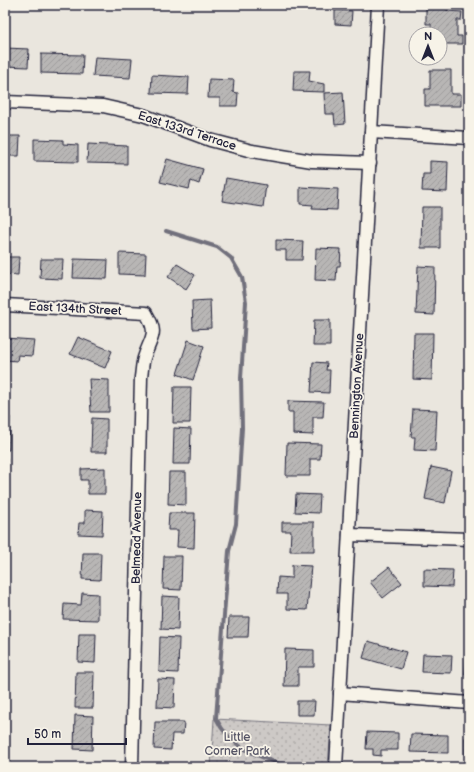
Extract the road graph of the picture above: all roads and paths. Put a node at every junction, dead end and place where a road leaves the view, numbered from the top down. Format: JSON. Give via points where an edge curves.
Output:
{"nodes":[{"id":1,"x":378,"y":5,"type":"edge"},
{"id":2,"x":5,"y":102,"type":"edge"},
{"id":3,"x":371,"y":132,"type":"junction"},
{"id":4,"x":469,"y":138,"type":"edge"},
{"id":5,"x":370,"y":163,"type":"junction"},
{"id":6,"x":5,"y":304,"type":"edge"},
{"id":7,"x":146,"y":313,"type":"joint"},
{"id":8,"x":349,"y":535,"type":"junction"},
{"id":9,"x":469,"y":539,"type":"edge"},
{"id":10,"x":340,"y":694,"type":"junction"},
{"id":11,"x":469,"y":702,"type":"edge"},
{"id":12,"x":132,"y":767,"type":"edge"},
{"id":13,"x":336,"y":767,"type":"edge"}],
"edges":[{"from":1,"to":3,"type":"street","name":"Bennington Avenue"},
{"from":2,"to":5,"type":"street","name":"East 133rd Terrace","via":[[103,106],[143,115],[210,140],[252,151],[312,161]]},
{"from":3,"to":4,"type":"street"},
{"from":3,"to":5,"type":"street","name":"Bennington Avenue"},
{"from":5,"to":8,"type":"street","name":"Bennington Avenue"},
{"from":6,"to":7,"type":"street","name":"East 134th Street"},
{"from":7,"to":12,"type":"street","name":"Belmead Avenue","via":[[153,325],[153,336],[144,359],[141,377]]},
{"from":8,"to":9,"type":"street"},
{"from":8,"to":10,"type":"street","name":"Bennington Avenue"},
{"from":10,"to":11,"type":"street"},
{"from":10,"to":13,"type":"street","name":"Bennington Avenue"}]}
